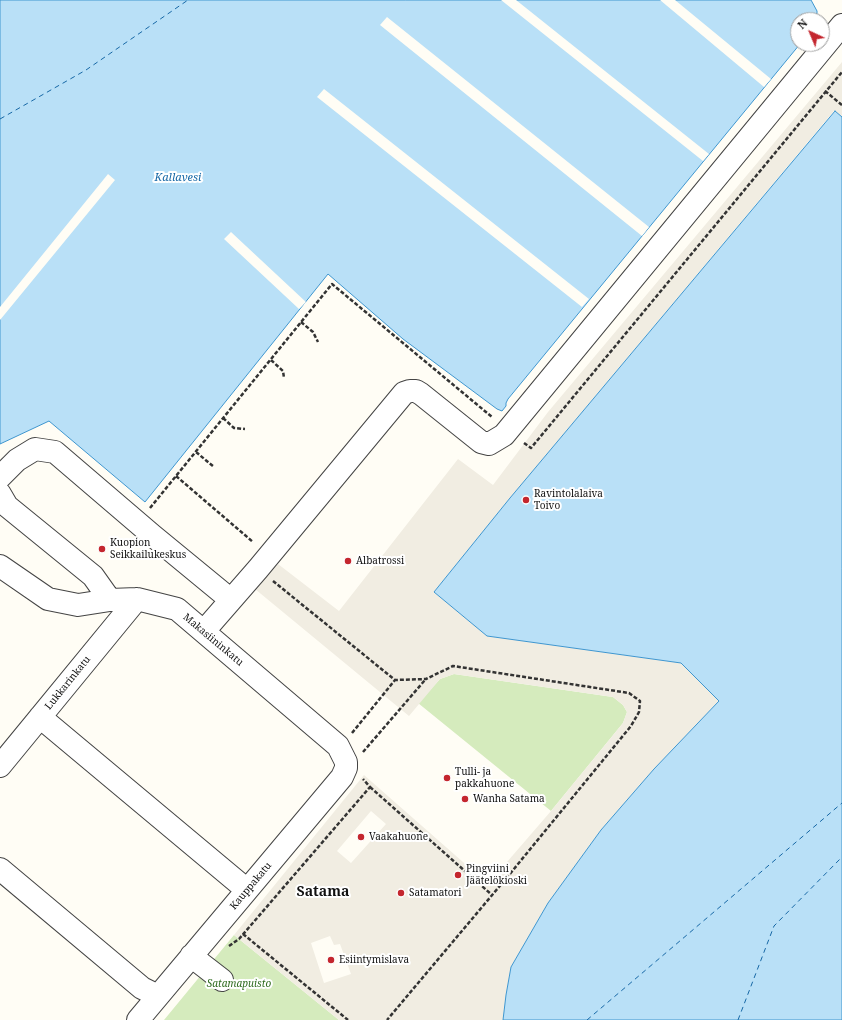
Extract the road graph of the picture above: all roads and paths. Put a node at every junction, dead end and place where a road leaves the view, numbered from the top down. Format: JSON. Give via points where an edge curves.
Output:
{"nodes":[{"id":1,"x":842,"y":26,"type":"edge"},
{"id":2,"x":842,"y":72,"type":"edge"},
{"id":3,"x":825,"y":91,"type":"junction"},
{"id":4,"x":842,"y":105,"type":"edge"},
{"id":5,"x":301,"y":322,"type":"junction"},
{"id":6,"x":318,"y":342,"type":"dead end"},
{"id":7,"x":271,"y":360,"type":"junction"},
{"id":8,"x":284,"y":378,"type":"dead end"},
{"id":9,"x":223,"y":418,"type":"junction"},
{"id":10,"x":245,"y":429,"type":"dead end"},
{"id":11,"x":508,"y":431,"type":"junction"},
{"id":12,"x":196,"y":452,"type":"junction"},
{"id":13,"x":214,"y":467,"type":"dead end"},
{"id":14,"x":176,"y":476,"type":"junction"},
{"id":15,"x":0,"y":477,"type":"edge"},
{"id":16,"x":0,"y":494,"type":"edge"},
{"id":17,"x":147,"y":512,"type":"dead end"},
{"id":18,"x":0,"y":566,"type":"edge"},
{"id":19,"x":258,"y":568,"type":"junction"},
{"id":20,"x":137,"y":599,"type":"junction"},
{"id":21,"x":110,"y":600,"type":"junction"},
{"id":22,"x":231,"y":600,"type":"junction"},
{"id":23,"x":204,"y":631,"type":"junction"},
{"id":24,"x":395,"y":680,"type":"junction"},
{"id":25,"x":40,"y":717,"type":"junction"},
{"id":26,"x":338,"y":746,"type":"junction"},
{"id":27,"x":0,"y":766,"type":"edge"},
{"id":28,"x":370,"y":787,"type":"dead end"},
{"id":29,"x":0,"y":869,"type":"edge"},
{"id":30,"x":247,"y":890,"type":"junction"},
{"id":31,"x":492,"y":895,"type":"junction"},
{"id":32,"x":243,"y":934,"type":"dead end"},
{"id":33,"x":191,"y":956,"type":"junction"},
{"id":34,"x":222,"y":980,"type":"dead end"},
{"id":35,"x":158,"y":996,"type":"junction"},
{"id":36,"x":138,"y":1020,"type":"edge"},
{"id":37,"x":348,"y":1020,"type":"edge"},
{"id":38,"x":387,"y":1020,"type":"edge"}],
"edges":[{"from":1,"to":11,"type":"street"},
{"from":2,"to":3,"type":"path"},
{"from":3,"to":4,"type":"path"},
{"from":3,"to":11,"type":"path","via":[[531,448]]},
{"from":5,"to":6,"type":"path","via":[[313,332]]},
{"from":5,"to":7,"type":"path"},
{"from":5,"to":11,"type":"path","via":[[332,284]]},
{"from":7,"to":8,"type":"path","via":[[283,371]]},
{"from":7,"to":9,"type":"path"},
{"from":9,"to":10,"type":"path","via":[[234,428]]},
{"from":9,"to":12,"type":"path"},
{"from":11,"to":19,"type":"street","via":[[489,444],[481,442],[421,394],[410,391],[404,394]]},
{"from":12,"to":13,"type":"path"},
{"from":12,"to":14,"type":"path"},
{"from":14,"to":17,"type":"path"},
{"from":14,"to":19,"type":"path","via":[[263,550]]},
{"from":15,"to":22,"type":"street","via":[[16,460],[35,449],[55,452]]},
{"from":16,"to":21,"type":"street","via":[[7,506],[93,576]]},
{"from":18,"to":21,"type":"street","name":"Makasiininkatu","via":[[48,599],[78,605]]},
{"from":19,"to":22,"type":"street"},
{"from":19,"to":24,"type":"path"},
{"from":20,"to":21,"type":"street","name":"Makasiininkatu"},
{"from":20,"to":23,"type":"street","name":"Makasiininkatu","via":[[177,609]]},
{"from":20,"to":25,"type":"street","name":"Lukkarinkatu"},
{"from":22,"to":23,"type":"street"},
{"from":23,"to":26,"type":"street","name":"Makasiininkatu"},
{"from":24,"to":26,"type":"path"},
{"from":24,"to":31,"type":"path","via":[[426,679],[453,666],[629,693],[640,701],[639,712],[631,726]]},
{"from":25,"to":27,"type":"street","name":"Lukkarinkatu"},
{"from":25,"to":30,"type":"street"},
{"from":26,"to":30,"type":"street","name":"Kauppakatu","via":[[346,762],[342,777]]},
{"from":28,"to":31,"type":"path"},
{"from":29,"to":35,"type":"street","via":[[142,988]]},
{"from":30,"to":33,"type":"street","name":"Kauppakatu"},
{"from":31,"to":38,"type":"path"},
{"from":32,"to":37,"type":"path"},
{"from":33,"to":34,"type":"street"},
{"from":33,"to":35,"type":"street","name":"Kauppakatu"},
{"from":35,"to":36,"type":"street","name":"Kauppakatu"}]}
